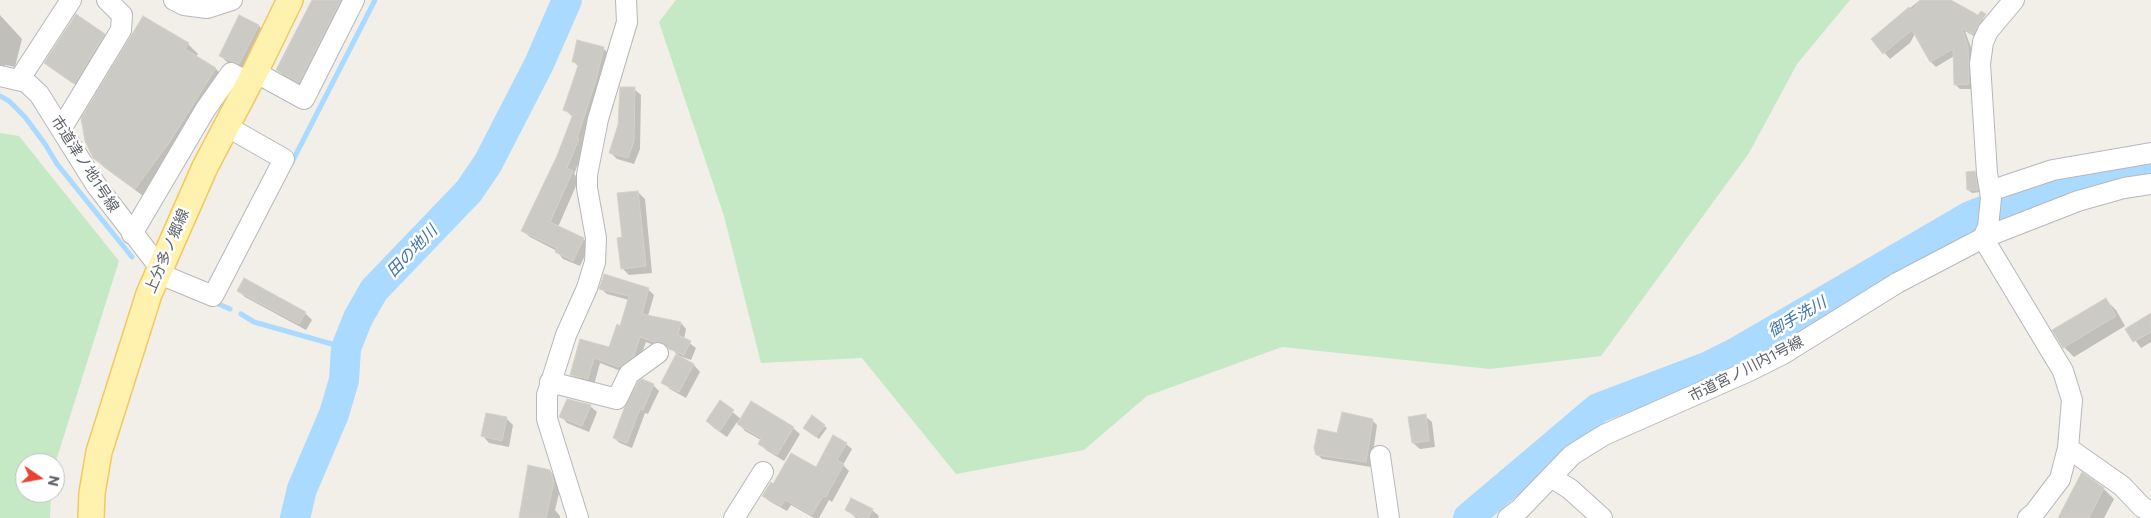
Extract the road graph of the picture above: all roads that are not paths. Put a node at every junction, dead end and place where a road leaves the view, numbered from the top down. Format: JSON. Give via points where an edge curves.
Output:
{"nodes":[{"id":1,"x":71,"y":0,"type":"edge"},
{"id":2,"x":107,"y":0,"type":"edge"},
{"id":3,"x":174,"y":0,"type":"edge"},
{"id":4,"x":232,"y":0,"type":"edge"},
{"id":5,"x":290,"y":0,"type":"edge"},
{"id":6,"x":354,"y":0,"type":"edge"},
{"id":7,"x":626,"y":0,"type":"edge"},
{"id":8,"x":637,"y":0,"type":"edge"},
{"id":9,"x":2014,"y":0,"type":"edge"},
{"id":10,"x":627,"y":22,"type":"junction"},
{"id":11,"x":9,"y":78,"type":"edge"},
{"id":12,"x":252,"y":78,"type":"junction"},
{"id":13,"x":226,"y":126,"type":"junction"},
{"id":14,"x":61,"y":128,"type":"junction"},
{"id":15,"x":2151,"y":153,"type":"edge"},
{"id":16,"x":2151,"y":184,"type":"edge"},
{"id":17,"x":1991,"y":194,"type":"junction"},
{"id":18,"x":1986,"y":232,"type":"junction"},
{"id":19,"x":132,"y":234,"type":"junction"},
{"id":20,"x":160,"y":268,"type":"junction"},
{"id":21,"x":658,"y":353,"type":"dead end"},
{"id":22,"x":550,"y":382,"type":"junction"},
{"id":23,"x":2068,"y":448,"type":"junction"},
{"id":24,"x":1380,"y":456,"type":"dead end"},
{"id":25,"x":763,"y":472,"type":"dead end"},
{"id":26,"x":1551,"y":477,"type":"junction"},
{"id":27,"x":2151,"y":512,"type":"edge"},
{"id":28,"x":91,"y":518,"type":"edge"},
{"id":29,"x":578,"y":518,"type":"edge"},
{"id":30,"x":734,"y":518,"type":"edge"},
{"id":31,"x":1389,"y":518,"type":"edge"},
{"id":32,"x":1508,"y":518,"type":"edge"},
{"id":33,"x":1602,"y":518,"type":"edge"},
{"id":34,"x":2028,"y":518,"type":"edge"}],
"edges":[{"from":1,"to":11,"type":"street"},
{"from":2,"to":14,"type":"street","via":[[122,15],[121,30]]},
{"from":3,"to":4,"type":"street","via":[[184,5],[207,8]]},
{"from":5,"to":12,"type":"main road","name":"上分多ノ郷線"},
{"from":6,"to":12,"type":"street","via":[[304,99]]},
{"from":7,"to":10,"type":"street"},
{"from":8,"to":10,"type":"street"},
{"from":9,"to":17,"type":"street","via":[[1988,31],[1980,64]]},
{"from":10,"to":22,"type":"street","via":[[598,120],[587,175],[596,238],[595,262]]},
{"from":11,"to":14,"type":"street","name":"市道津ノ地1号線","via":[[32,87]]},
{"from":12,"to":13,"type":"main road","name":"上分多ノ郷線"},
{"from":12,"to":19,"type":"street","via":[[231,74],[205,110]]},
{"from":13,"to":20,"type":"main road","name":"上分多ノ郷線","via":[[183,212]]},
{"from":13,"to":20,"type":"street","name":"市道津ノ地1号線","via":[[284,159],[213,296],[173,281]]},
{"from":14,"to":19,"type":"street","name":"市道津ノ地1号線","via":[[82,165]]},
{"from":15,"to":17,"type":"street","via":[[2054,170]]},
{"from":16,"to":18,"type":"street","name":"市道宮ノ川内1号線","via":[[2078,201]]},
{"from":17,"to":18,"type":"street"},
{"from":18,"to":23,"type":"street","via":[[2063,371],[2072,400]]},
{"from":18,"to":26,"type":"street","name":"市道宮ノ川内1号線","via":[[1783,354],[1701,394],[1604,434],[1572,455]]},
{"from":19,"to":20,"type":"street","name":"市道津ノ地1号線"},
{"from":20,"to":28,"type":"main road","name":"上分多ノ郷線","via":[[141,315],[103,437],[95,471]]},
{"from":21,"to":22,"type":"street","via":[[629,374],[617,399]]},
{"from":22,"to":29,"type":"street","via":[[547,419]]},
{"from":23,"to":27,"type":"street","via":[[2122,486]]},
{"from":23,"to":34,"type":"street","via":[[2060,479]]},
{"from":24,"to":31,"type":"street"},
{"from":25,"to":30,"type":"street"},
{"from":26,"to":32,"type":"street","name":"市道宮ノ川内1号線"},
{"from":26,"to":33,"type":"street","via":[[1570,489]]}]}
